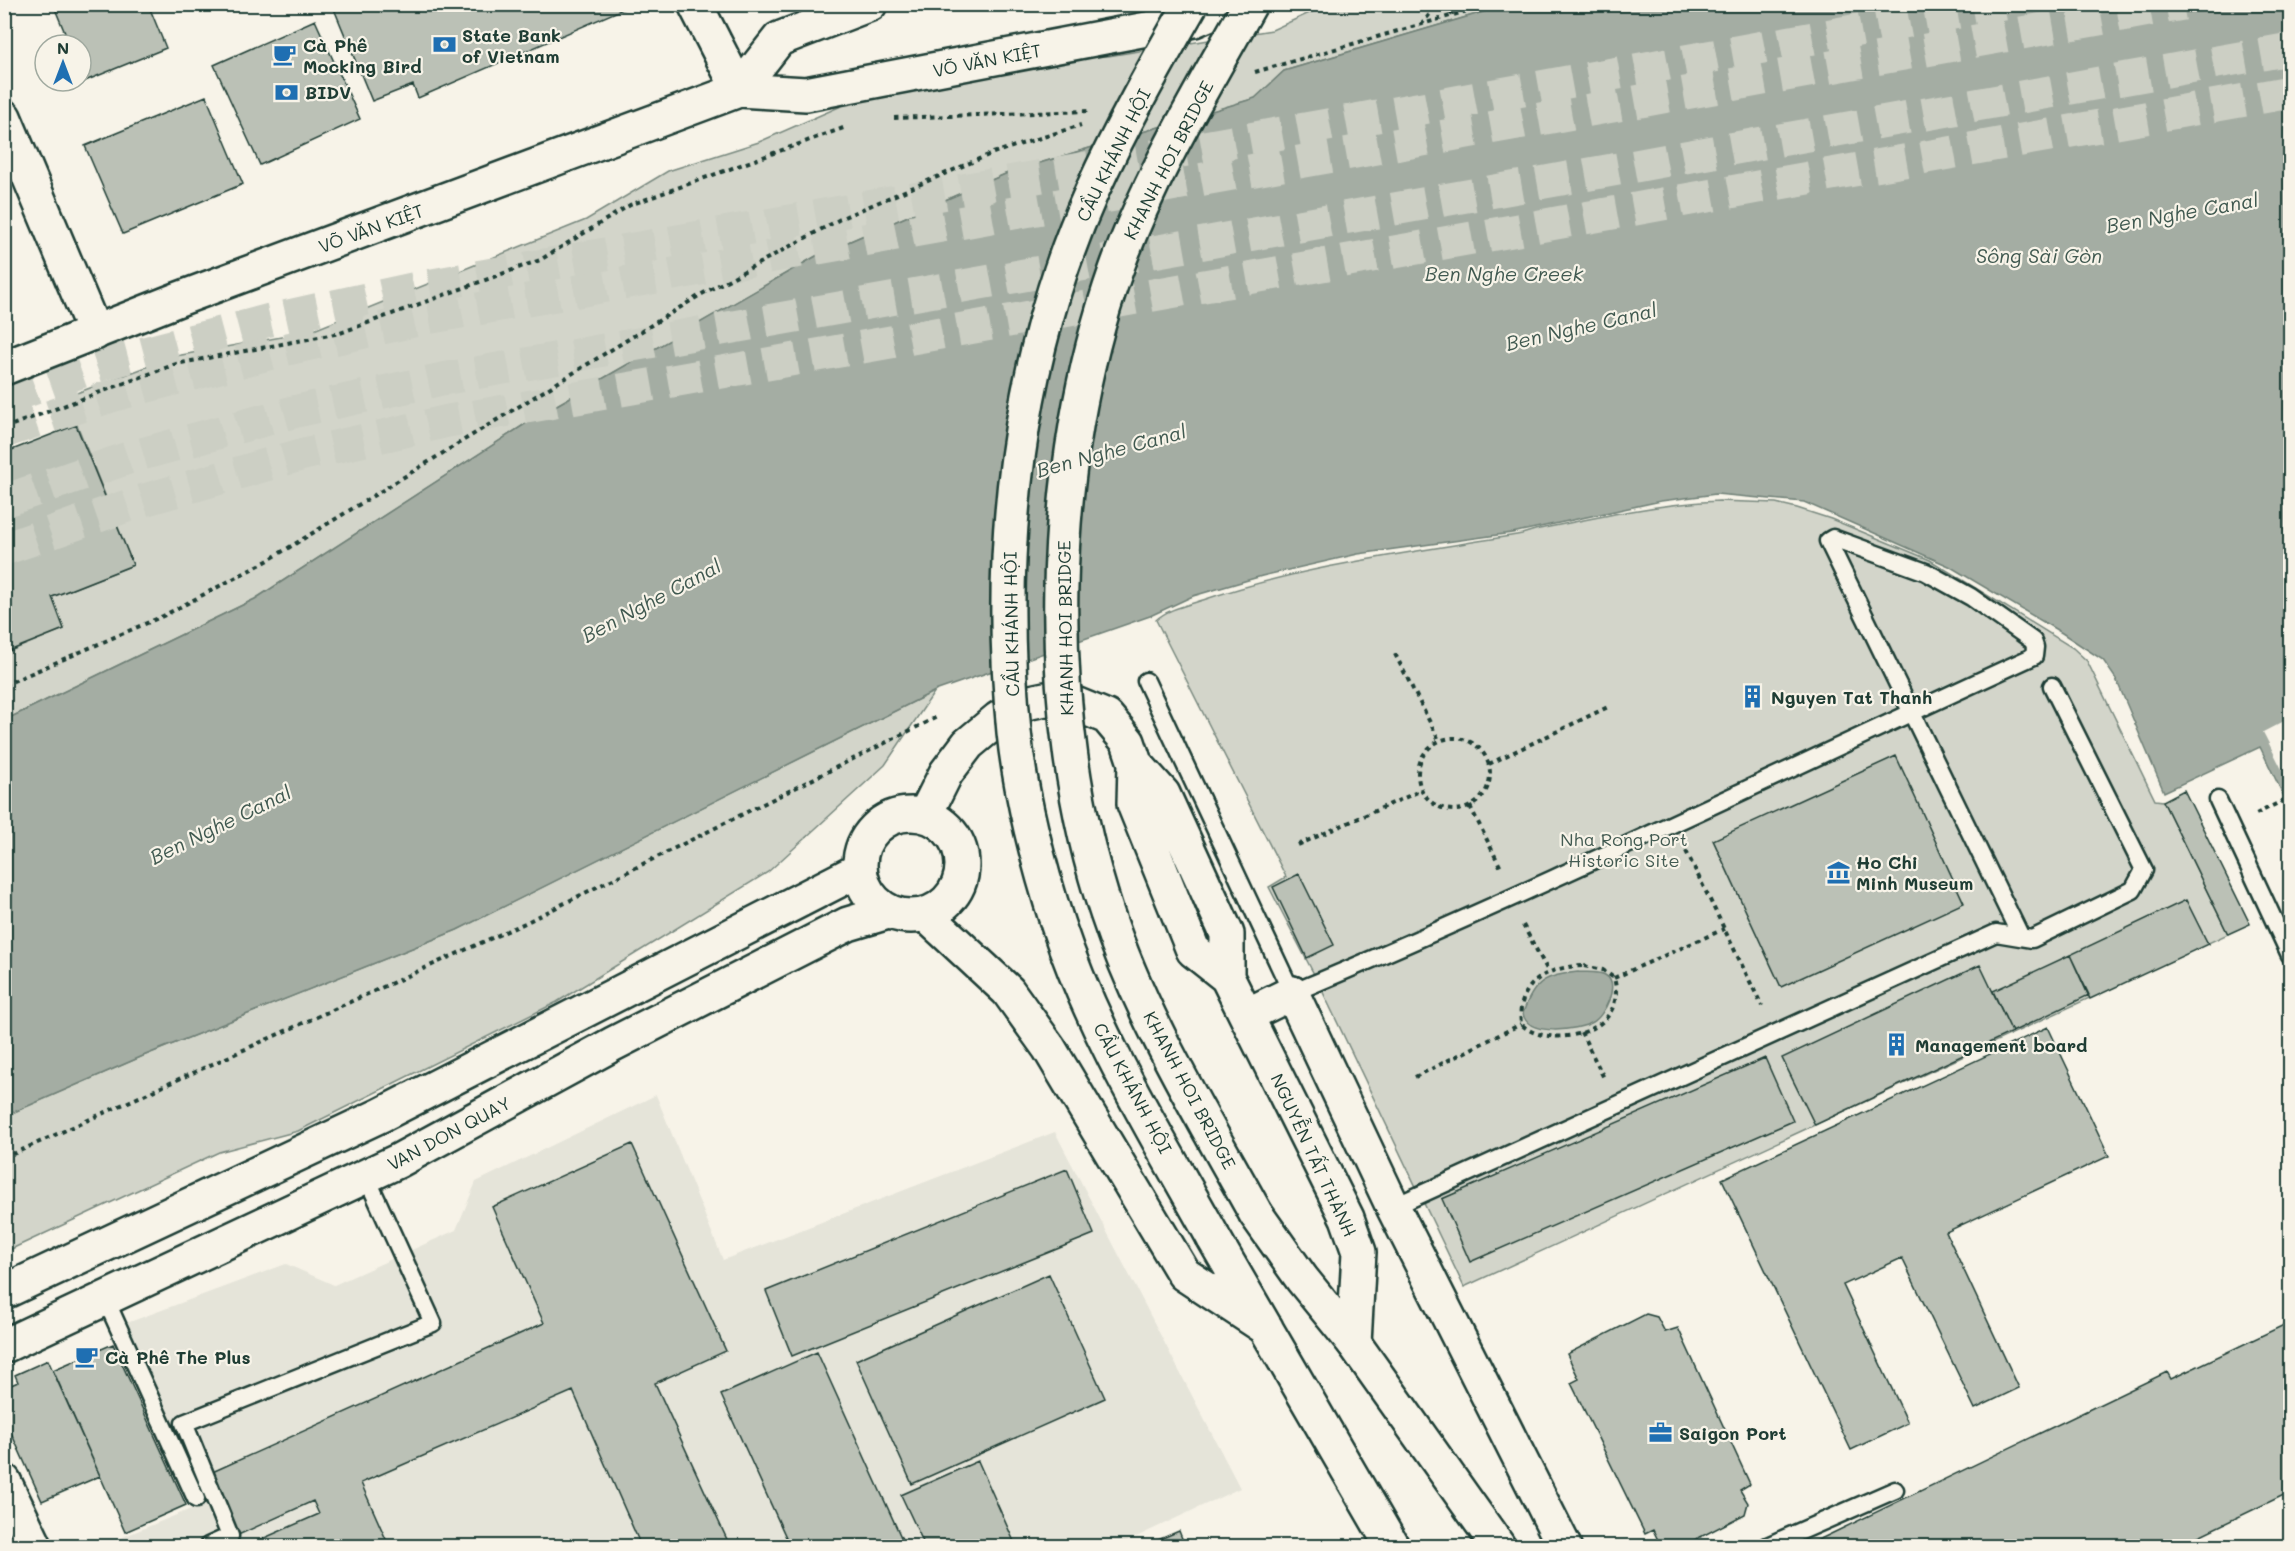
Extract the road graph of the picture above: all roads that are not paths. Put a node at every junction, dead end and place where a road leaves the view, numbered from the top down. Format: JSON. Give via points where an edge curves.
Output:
{"nodes":[{"id":1,"x":695,"y":4,"type":"edge"},
{"id":2,"x":870,"y":4,"type":"edge"},
{"id":3,"x":1191,"y":4,"type":"edge"},
{"id":4,"x":1231,"y":4,"type":"edge"},
{"id":5,"x":1250,"y":4,"type":"edge"},
{"id":6,"x":739,"y":90,"type":"junction"},
{"id":7,"x":4,"y":117,"type":"edge"},
{"id":8,"x":95,"y":333,"type":"junction"},
{"id":9,"x":4,"y":368,"type":"edge"},
{"id":10,"x":1146,"y":681,"type":"dead end"},
{"id":11,"x":2052,"y":686,"type":"dead end"},
{"id":12,"x":1910,"y":712,"type":"junction"},
{"id":13,"x":2218,"y":801,"type":"dead end"},
{"id":14,"x":925,"y":815,"type":"junction"},
{"id":15,"x":859,"y":870,"type":"junction"},
{"id":16,"x":888,"y":912,"type":"junction"},
{"id":17,"x":926,"y":915,"type":"junction"},
{"id":18,"x":2021,"y":937,"type":"junction"},
{"id":19,"x":2290,"y":955,"type":"edge"},
{"id":20,"x":1292,"y":993,"type":"junction"},
{"id":21,"x":1247,"y":1015,"type":"junction"},
{"id":22,"x":366,"y":1176,"type":"junction"},
{"id":23,"x":1393,"y":1207,"type":"junction"},
{"id":24,"x":4,"y":1293,"type":"edge"},
{"id":25,"x":105,"y":1298,"type":"junction"},
{"id":26,"x":1266,"y":1328,"type":"junction"},
{"id":27,"x":1354,"y":1343,"type":"junction"},
{"id":28,"x":4,"y":1346,"type":"edge"},
{"id":29,"x":4,"y":1481,"type":"edge"},
{"id":30,"x":1895,"y":1490,"type":"dead end"},
{"id":31,"x":196,"y":1499,"type":"dead end"},
{"id":32,"x":35,"y":1546,"type":"edge"},
{"id":33,"x":208,"y":1546,"type":"edge"},
{"id":34,"x":1392,"y":1546,"type":"edge"},
{"id":35,"x":1498,"y":1546,"type":"edge"},
{"id":36,"x":1564,"y":1546,"type":"edge"},
{"id":37,"x":1767,"y":1546,"type":"edge"}],
"edges":[{"from":1,"to":6,"type":"main road"},
{"from":2,"to":6,"type":"main road","via":[[779,39]]},
{"from":3,"to":26,"type":"main road","name":"CẦU KHÁNH HỘI","bridge":true,"via":[[1092,192],[1045,324],[1026,414],[1011,528],[1008,661],[1014,736],[1043,874],[1059,927],[1116,1060]]},
{"from":4,"to":6,"type":"main road","name":"VÕ VĂN KIỆT","via":[[1194,20],[806,94]]},
{"from":5,"to":27,"type":"main road","name":"KHANH HOI BRIDGE","bridge":true,"via":[[1140,210],[1116,270],[1082,393],[1069,467],[1061,595],[1067,725],[1076,792],[1107,913],[1165,1049],[1256,1214]]},
{"from":6,"to":8,"type":"main road","name":"VÕ VĂN KIỆT"},
{"from":7,"to":8,"type":"main road"},
{"from":8,"to":9,"type":"main road","name":"VÕ VĂN KIỆT"},
{"from":10,"to":20,"type":"lane"},
{"from":11,"to":18,"type":"lane","via":[[2144,870],[2133,890],[2032,939]]},
{"from":12,"to":12,"type":"lane","via":[[2034,656],[2034,643],[1971,597],[1926,572],[1829,539]]},
{"from":12,"to":18,"type":"lane"},
{"from":12,"to":20,"type":"lane","via":[[1541,884]]},
{"from":13,"to":19,"type":"lane"},
{"from":14,"to":15,"type":"main road","via":[[905,813],[887,819],[873,830],[859,857]]},
{"from":14,"to":17,"type":"main road","via":[[946,826],[959,844],[963,868],[960,883],[948,901]]},
{"from":14,"to":21,"type":"main road","name":"NGUYỄN TẤT THÀNH","via":[[946,773],[968,744],[1021,704],[1045,699],[1068,701],[1107,717],[1128,742],[1135,763],[1163,794],[1227,934],[1227,977]]},
{"from":15,"to":16,"type":"main road","via":[[873,901]]},
{"from":15,"to":24,"type":"main road","via":[[381,1115]]},
{"from":16,"to":17,"type":"main road"},
{"from":16,"to":22,"type":"main road","name":"VAN DON QUAY","via":[[848,924]]},
{"from":17,"to":26,"type":"main road","via":[[1008,992],[1049,1048],[1184,1275]]},
{"from":18,"to":23,"type":"lane","via":[[1996,933]]},
{"from":20,"to":21,"type":"main road"},
{"from":20,"to":23,"type":"main road"},
{"from":21,"to":27,"type":"main road","name":"NGUYỄN TẤT THÀNH","via":[[1347,1218],[1359,1252]]},
{"from":22,"to":25,"type":"main road","name":"VAN DON QUAY"},
{"from":22,"to":33,"type":"lane","via":[[433,1323],[184,1423],[230,1536]]},
{"from":23,"to":36,"type":"main road"},
{"from":25,"to":28,"type":"main road","name":"VAN DON QUAY"},
{"from":25,"to":31,"type":"lane"},
{"from":26,"to":34,"type":"main road"},
{"from":27,"to":35,"type":"main road"},
{"from":29,"to":32,"type":"main road"},
{"from":30,"to":37,"type":"lane"}]}
